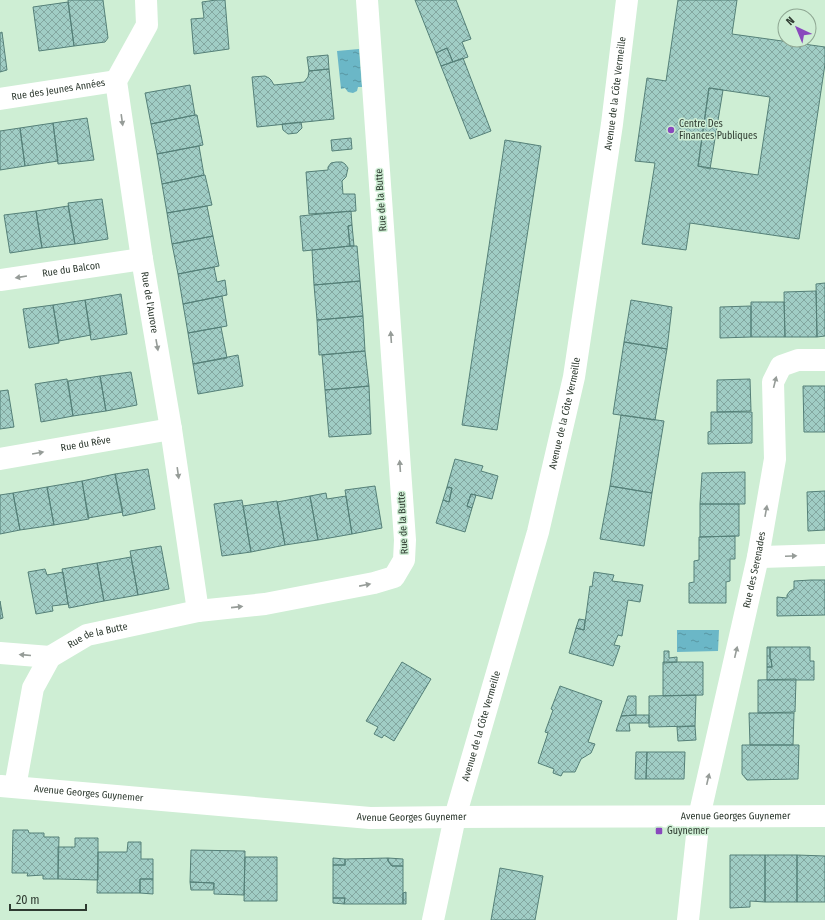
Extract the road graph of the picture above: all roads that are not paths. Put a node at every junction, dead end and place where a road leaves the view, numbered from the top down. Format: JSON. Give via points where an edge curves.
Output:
{"nodes":[{"id":1,"x":146,"y":0,"type":"edge"},
{"id":2,"x":367,"y":0,"type":"edge"},
{"id":3,"x":627,"y":0,"type":"edge"},
{"id":4,"x":116,"y":81,"type":"junction"},
{"id":5,"x":0,"y":99,"type":"edge"},
{"id":6,"x":142,"y":259,"type":"junction"},
{"id":7,"x":0,"y":280,"type":"edge"},
{"id":8,"x":825,"y":360,"type":"edge"},
{"id":9,"x":171,"y":429,"type":"junction"},
{"id":10,"x":0,"y":459,"type":"edge"},
{"id":11,"x":825,"y":555,"type":"edge"},
{"id":12,"x":758,"y":557,"type":"junction"},
{"id":13,"x":198,"y":611,"type":"junction"},
{"id":14,"x":0,"y":653,"type":"edge"},
{"id":15,"x":50,"y":657,"type":"junction"},
{"id":16,"x":7,"y":786,"type":"edge"},
{"id":17,"x":825,"y":816,"type":"edge"},
{"id":18,"x":455,"y":817,"type":"junction"},
{"id":19,"x":699,"y":817,"type":"junction"},
{"id":20,"x":433,"y":920,"type":"edge"},
{"id":21,"x":688,"y":920,"type":"edge"}],
"edges":[{"from":1,"to":4,"type":"street","via":[[147,25]]},
{"from":13,"to":2,"type":"street","name":"Rue de la Butte","one_way":true,"via":[[265,604],[374,583],[394,577],[404,560],[405,540]]},
{"from":3,"to":18,"type":"street","name":"Avenue de la Côte Vermeille","via":[[612,124],[574,377],[538,532]]},
{"from":4,"to":5,"type":"street","name":"Rue des Jeunes Années"},
{"from":4,"to":6,"type":"street","name":"Rue de l'Aurore","one_way":true},
{"from":6,"to":7,"type":"street","name":"Rue du Balcon","one_way":true},
{"from":6,"to":9,"type":"street","name":"Rue de l'Aurore","one_way":true},
{"from":12,"to":8,"type":"street","name":"Rue des Serenades","one_way":true,"via":[[775,459],[773,382],[781,366],[798,360]]},
{"from":10,"to":9,"type":"street","name":"Rue du Rêve","one_way":true},
{"from":9,"to":13,"type":"street","name":"Rue de l'Aurore","one_way":true},
{"from":12,"to":11,"type":"street","one_way":true},
{"from":19,"to":12,"type":"street","name":"Rue des Serenades","one_way":true},
{"from":13,"to":15,"type":"street","name":"Rue de la Butte","via":[[87,635]]},
{"from":15,"to":14,"type":"street","one_way":true},
{"from":15,"to":16,"type":"street","via":[[33,688]]},
{"from":16,"to":18,"type":"street","name":"Avenue Georges Guynemer","via":[[370,818]]},
{"from":17,"to":19,"type":"street","name":"Avenue Georges Guynemer"},
{"from":18,"to":19,"type":"street","name":"Avenue Georges Guynemer"},
{"from":18,"to":20,"type":"street","name":"Avenue de la Côte Vermeille"},
{"from":19,"to":21,"type":"street","name":"Rue des Serenades"}]}
